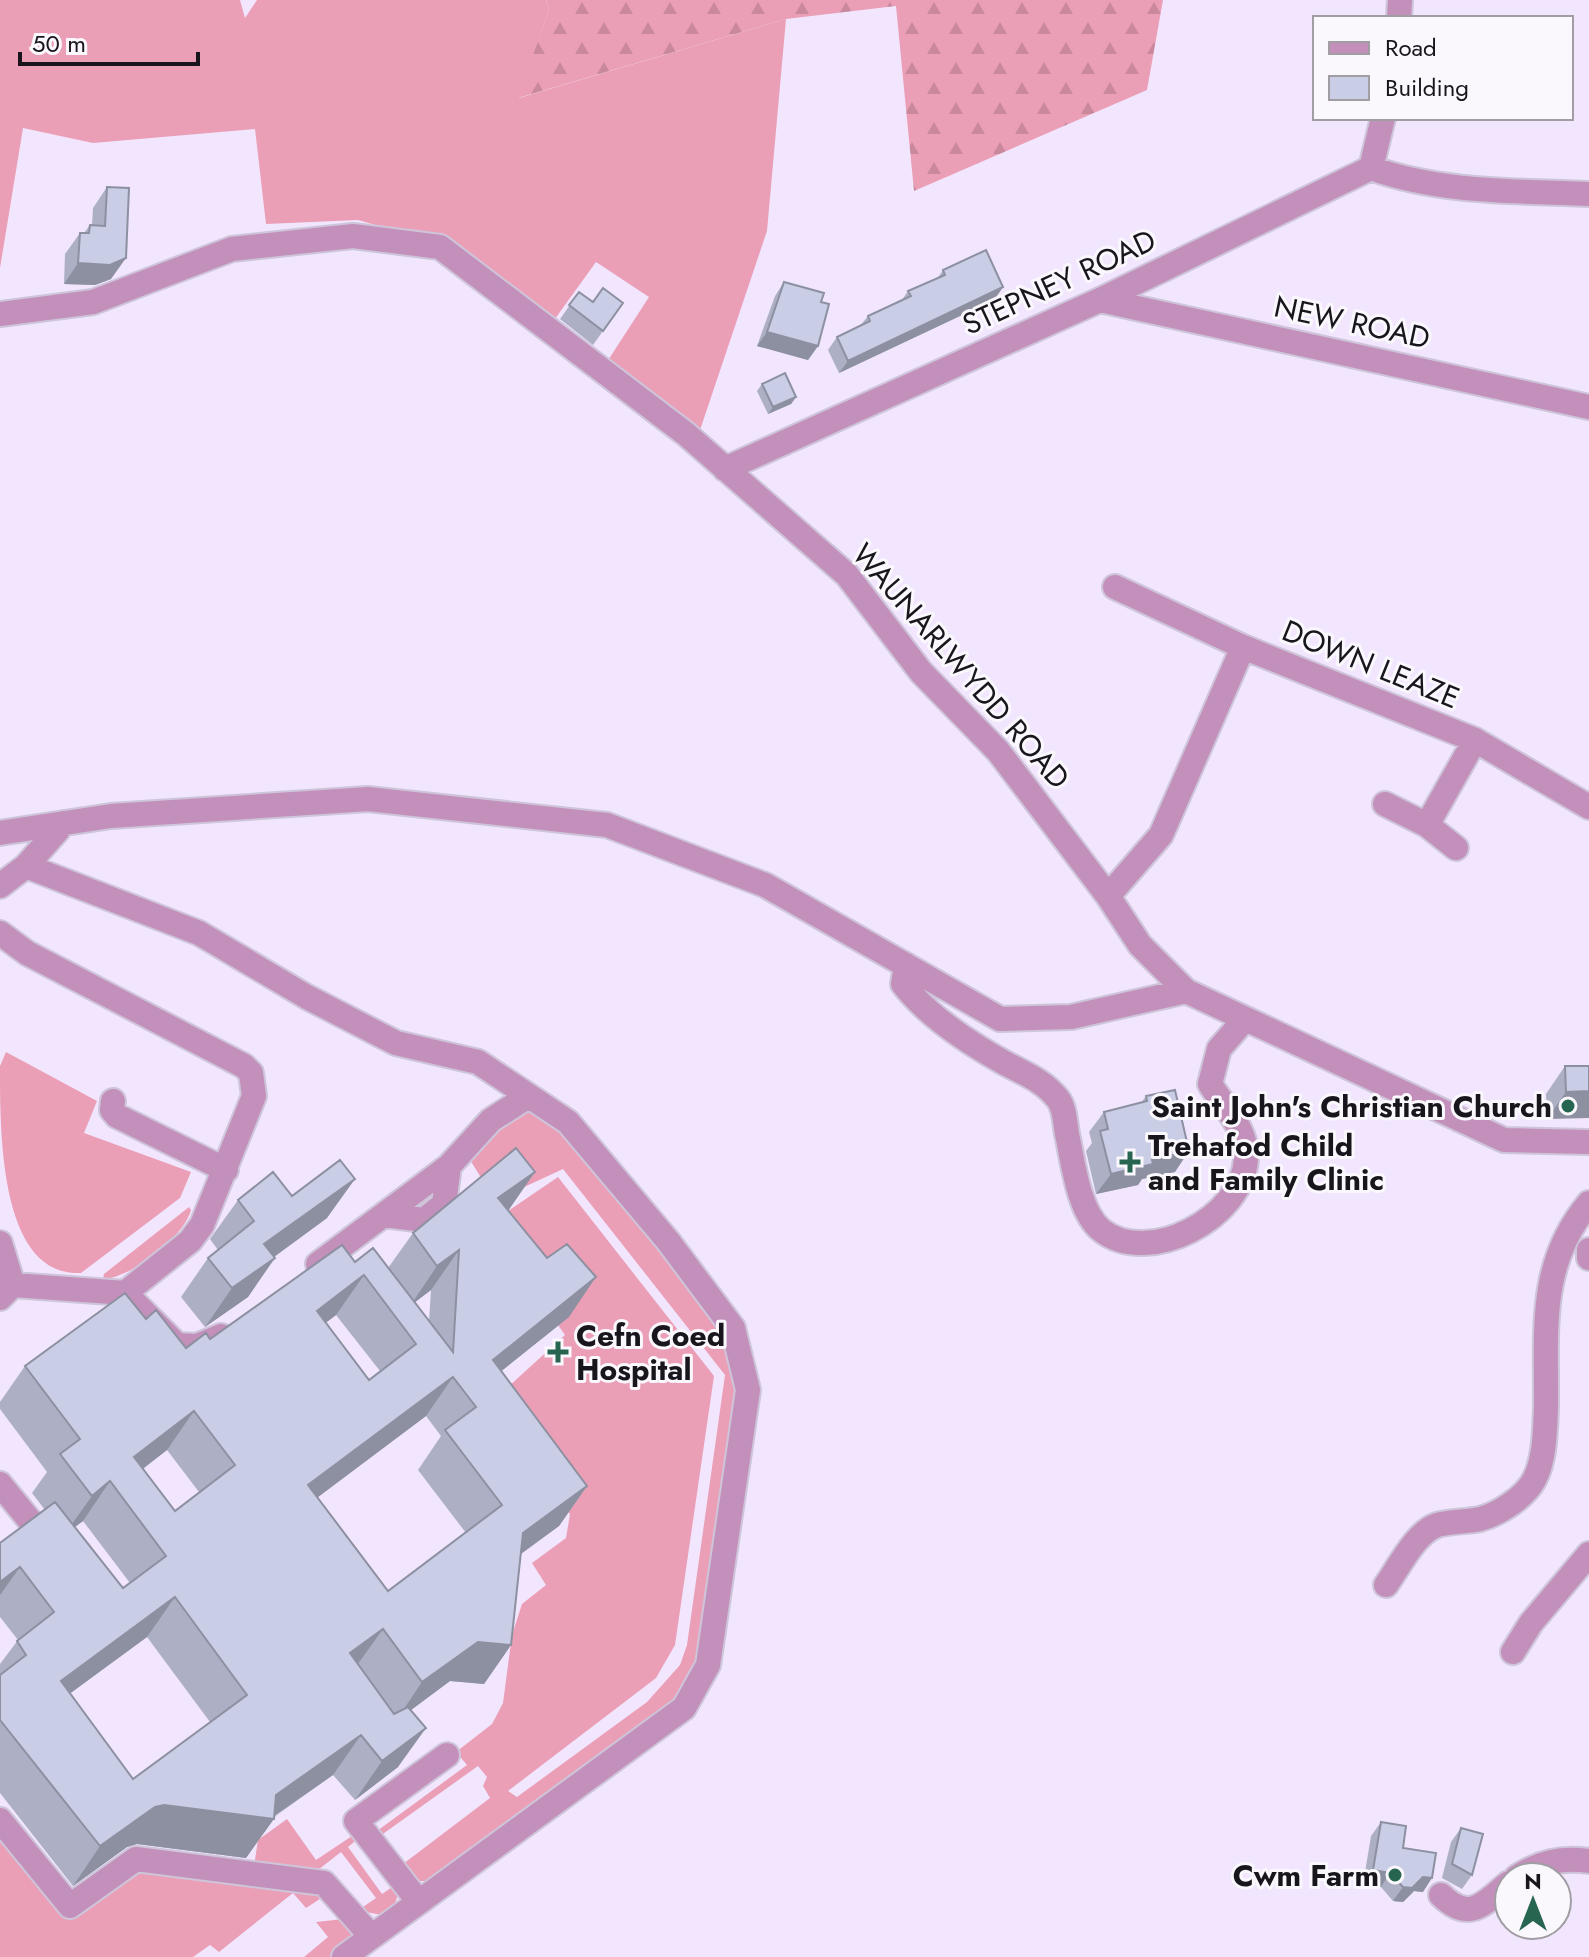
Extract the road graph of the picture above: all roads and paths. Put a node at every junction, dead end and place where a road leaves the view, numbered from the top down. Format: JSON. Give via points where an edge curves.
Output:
{"nodes":[{"id":1,"x":1383,"y":120,"type":"edge"},
{"id":2,"x":1371,"y":168,"type":"junction"},
{"id":3,"x":1589,"y":194,"type":"edge"},
{"id":4,"x":1100,"y":300,"type":"junction"},
{"id":5,"x":0,"y":314,"type":"edge"},
{"id":6,"x":1589,"y":407,"type":"edge"},
{"id":7,"x":725,"y":469,"type":"junction"},
{"id":8,"x":1115,"y":587,"type":"dead end"},
{"id":9,"x":1243,"y":647,"type":"junction"},
{"id":10,"x":1475,"y":740,"type":"junction"},
{"id":11,"x":1385,"y":804,"type":"dead end"},
{"id":12,"x":1589,"y":807,"type":"edge"},
{"id":13,"x":64,"y":823,"type":"junction"},
{"id":14,"x":1427,"y":825,"type":"junction"},
{"id":15,"x":0,"y":833,"type":"edge"},
{"id":16,"x":1456,"y":848,"type":"dead end"},
{"id":17,"x":26,"y":866,"type":"junction"},
{"id":18,"x":0,"y":886,"type":"edge"},
{"id":19,"x":1108,"y":896,"type":"junction"},
{"id":20,"x":0,"y":933,"type":"edge"},
{"id":21,"x":906,"y":965,"type":"junction"},
{"id":22,"x":1186,"y":991,"type":"junction"},
{"id":23,"x":1245,"y":1019,"type":"junction"},
{"id":24,"x":527,"y":1097,"type":"junction"},
{"id":25,"x":113,"y":1101,"type":"dead end"},
{"id":26,"x":1589,"y":1142,"type":"edge"},
{"id":27,"x":226,"y":1170,"type":"junction"},
{"id":28,"x":1589,"y":1203,"type":"edge"},
{"id":29,"x":0,"y":1243,"type":"edge"},
{"id":30,"x":1589,"y":1250,"type":"edge"},
{"id":31,"x":1589,"y":1258,"type":"edge"},
{"id":32,"x":294,"y":1282,"type":"edge"},
{"id":33,"x":7,"y":1291,"type":"edge"},
{"id":34,"x":125,"y":1293,"type":"junction"},
{"id":35,"x":243,"y":1320,"type":"edge"},
{"id":36,"x":0,"y":1484,"type":"edge"},
{"id":37,"x":1589,"y":1554,"type":"edge"},
{"id":38,"x":66,"y":1564,"type":"edge"},
{"id":39,"x":1386,"y":1585,"type":"dead end"},
{"id":40,"x":1513,"y":1652,"type":"dead end"},
{"id":41,"x":412,"y":1745,"type":"edge"},
{"id":42,"x":0,"y":1820,"type":"edge"},
{"id":43,"x":1554,"y":1861,"type":"edge"},
{"id":44,"x":1589,"y":1861,"type":"edge"},
{"id":45,"x":1441,"y":1895,"type":"dead end"},
{"id":46,"x":1493,"y":1900,"type":"edge"},
{"id":47,"x":418,"y":1901,"type":"junction"},
{"id":48,"x":371,"y":1936,"type":"junction"},
{"id":49,"x":344,"y":1957,"type":"edge"}],
"edges":[{"from":1,"to":2,"type":"street"},
{"from":2,"to":3,"type":"street","via":[[1473,189]]},
{"from":2,"to":4,"type":"street","name":"STEPNEY ROAD"},
{"from":4,"to":6,"type":"street","name":"NEW ROAD"},
{"from":4,"to":7,"type":"street","name":"STEPNEY ROAD"},
{"from":5,"to":7,"type":"street","name":"WAUNARLWYDD ROAD","via":[[93,302],[232,249],[353,236],[440,247]]},
{"from":7,"to":19,"type":"street","name":"WAUNARLWYDD ROAD","via":[[847,575],[921,672],[998,751]]},
{"from":8,"to":9,"type":"street","name":"DOWN LEAZE"},
{"from":9,"to":10,"type":"street","name":"DOWN LEAZE"},
{"from":9,"to":19,"type":"street","via":[[1161,835]]},
{"from":10,"to":12,"type":"street","name":"DOWN LEAZE"},
{"from":10,"to":14,"type":"street","name":"DOWN LEAZE"},
{"from":11,"to":14,"type":"street"},
{"from":13,"to":15,"type":"street"},
{"from":13,"to":17,"type":"street"},
{"from":13,"to":21,"type":"street","via":[[368,799],[607,825],[765,885]]},
{"from":14,"to":16,"type":"street"},
{"from":17,"to":18,"type":"street"},
{"from":17,"to":24,"type":"street","via":[[199,933],[396,1043],[478,1062]]},
{"from":19,"to":22,"type":"street","name":"WAUNARLWYDD ROAD","via":[[1140,945]]},
{"from":20,"to":27,"type":"street","via":[[27,953],[251,1073],[254,1096]]},
{"from":21,"to":22,"type":"street","via":[[1000,1019],[1071,1017]]},
{"from":21,"to":23,"type":"street","via":[[903,984],[912,996],[963,1036],[1048,1087],[1061,1103],[1086,1210],[1099,1229],[1134,1243],[1161,1242],[1185,1233],[1220,1207],[1242,1181],[1242,1135],[1210,1084],[1219,1049]]},
{"from":22,"to":23,"type":"street","name":"WAUNARLWYDD ROAD"},
{"from":23,"to":26,"type":"street","name":"WAUNARLWYDD ROAD","via":[[1504,1140]]},
{"from":24,"to":32,"type":"street","via":[[491,1120],[449,1166]]},
{"from":24,"to":47,"type":"street","via":[[568,1122],[677,1253],[733,1328],[748,1390],[708,1665],[684,1708]]},
{"from":25,"to":27,"type":"street","via":[[117,1116]]},
{"from":27,"to":34,"type":"street","via":[[190,1241]]},
{"from":28,"to":39,"type":"street","via":[[1568,1229],[1548,1282],[1546,1420],[1534,1481],[1518,1498],[1482,1518],[1436,1526],[1422,1536]]},
{"from":29,"to":33,"type":"street"},
{"from":30,"to":31,"type":"street"},
{"from":33,"to":34,"type":"street"},
{"from":34,"to":35,"type":"street","via":[[177,1345],[217,1339]]},
{"from":36,"to":38,"type":"street"},
{"from":37,"to":40,"type":"street"},
{"from":41,"to":47,"type":"street","via":[[438,1761],[356,1821]]},
{"from":42,"to":48,"type":"street","via":[[70,1906],[136,1859],[324,1883]]},
{"from":43,"to":44,"type":"street"},
{"from":45,"to":46,"type":"street","via":[[1464,1910]]},
{"from":47,"to":48,"type":"street"},
{"from":48,"to":49,"type":"street"}]}
